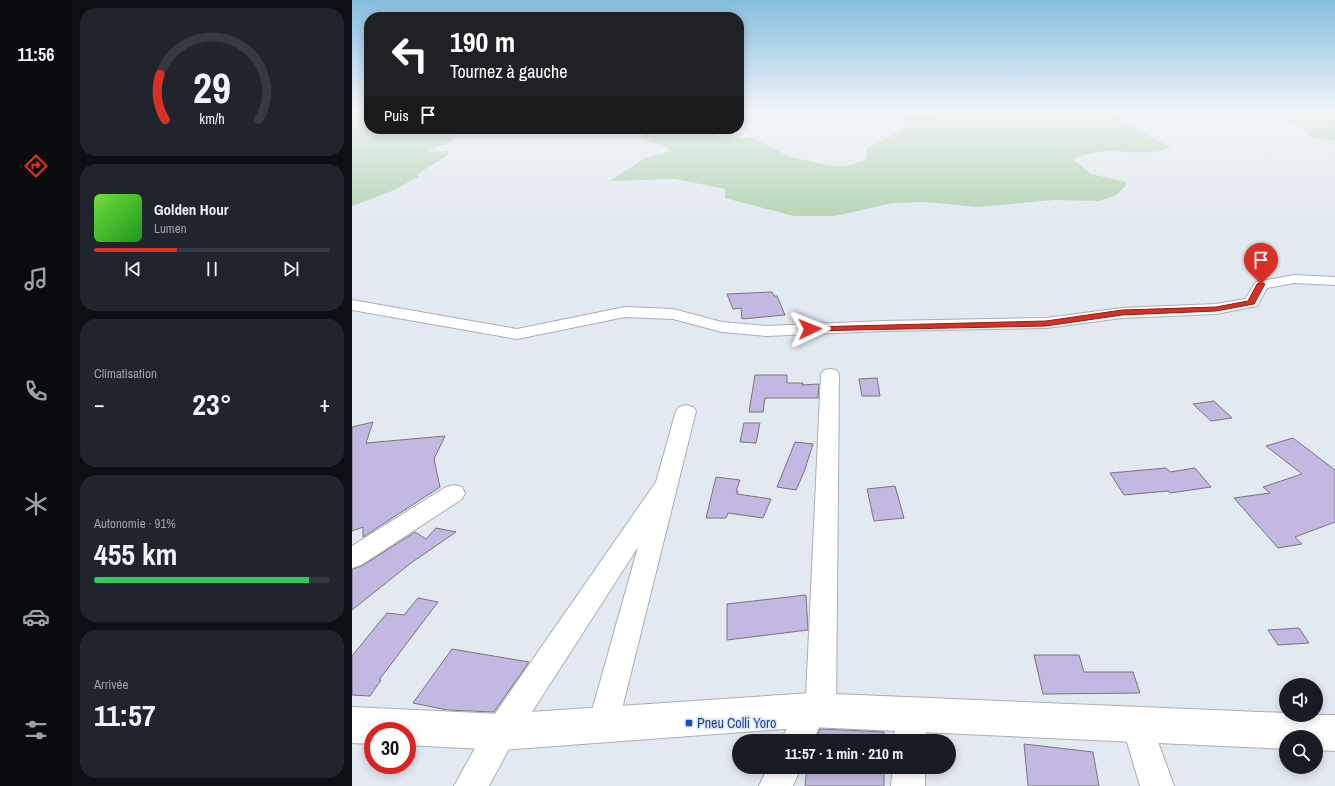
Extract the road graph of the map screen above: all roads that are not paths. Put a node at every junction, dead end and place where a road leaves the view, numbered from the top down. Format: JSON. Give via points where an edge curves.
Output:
{"nodes":[{"id":1,"x":1335,"y":281,"type":"edge"},
{"id":2,"x":352,"y":305,"type":"edge"},
{"id":3,"x":830,"y":374,"type":"dead end"},
{"id":4,"x":686,"y":411,"type":"dead end"},
{"id":5,"x":666,"y":485,"type":"junction"},
{"id":6,"x":454,"y":493,"type":"dead end"},
{"id":7,"x":352,"y":558,"type":"edge"},
{"id":8,"x":809,"y":721,"type":"edge"},
{"id":9,"x":352,"y":725,"type":"edge"},
{"id":10,"x":603,"y":725,"type":"junction"},
{"id":11,"x":1137,"y":725,"type":"junction"},
{"id":12,"x":910,"y":728,"type":"edge"},
{"id":13,"x":501,"y":732,"type":"junction"},
{"id":14,"x":1335,"y":733,"type":"edge"},
{"id":15,"x":782,"y":774,"type":"edge"},
{"id":16,"x":909,"y":774,"type":"edge"},
{"id":17,"x":471,"y":786,"type":"edge"},
{"id":18,"x":776,"y":786,"type":"edge"},
{"id":19,"x":908,"y":786,"type":"edge"},
{"id":20,"x":1157,"y":786,"type":"edge"}],
"edges":[{"from":1,"to":2,"type":"street","via":[[1294,279],[1261,284],[1251,303],[1216,309],[1122,313],[1046,324],[883,326],[766,331],[722,327],[673,314],[625,312],[517,334]]},
{"from":3,"to":8,"type":"street"},
{"from":4,"to":5,"type":"street"},
{"from":5,"to":10,"type":"street"},
{"from":5,"to":13,"type":"street"},
{"from":6,"to":7,"type":"street"},
{"from":8,"to":10,"type":"street"},
{"from":8,"to":12,"type":"street"},
{"from":9,"to":13,"type":"street"},
{"from":10,"to":13,"type":"street"},
{"from":11,"to":12,"type":"street"},
{"from":11,"to":14,"type":"street"},
{"from":11,"to":20,"type":"street"},
{"from":13,"to":17,"type":"street"},
{"from":15,"to":18,"type":"street"},
{"from":16,"to":19,"type":"street"}]}
